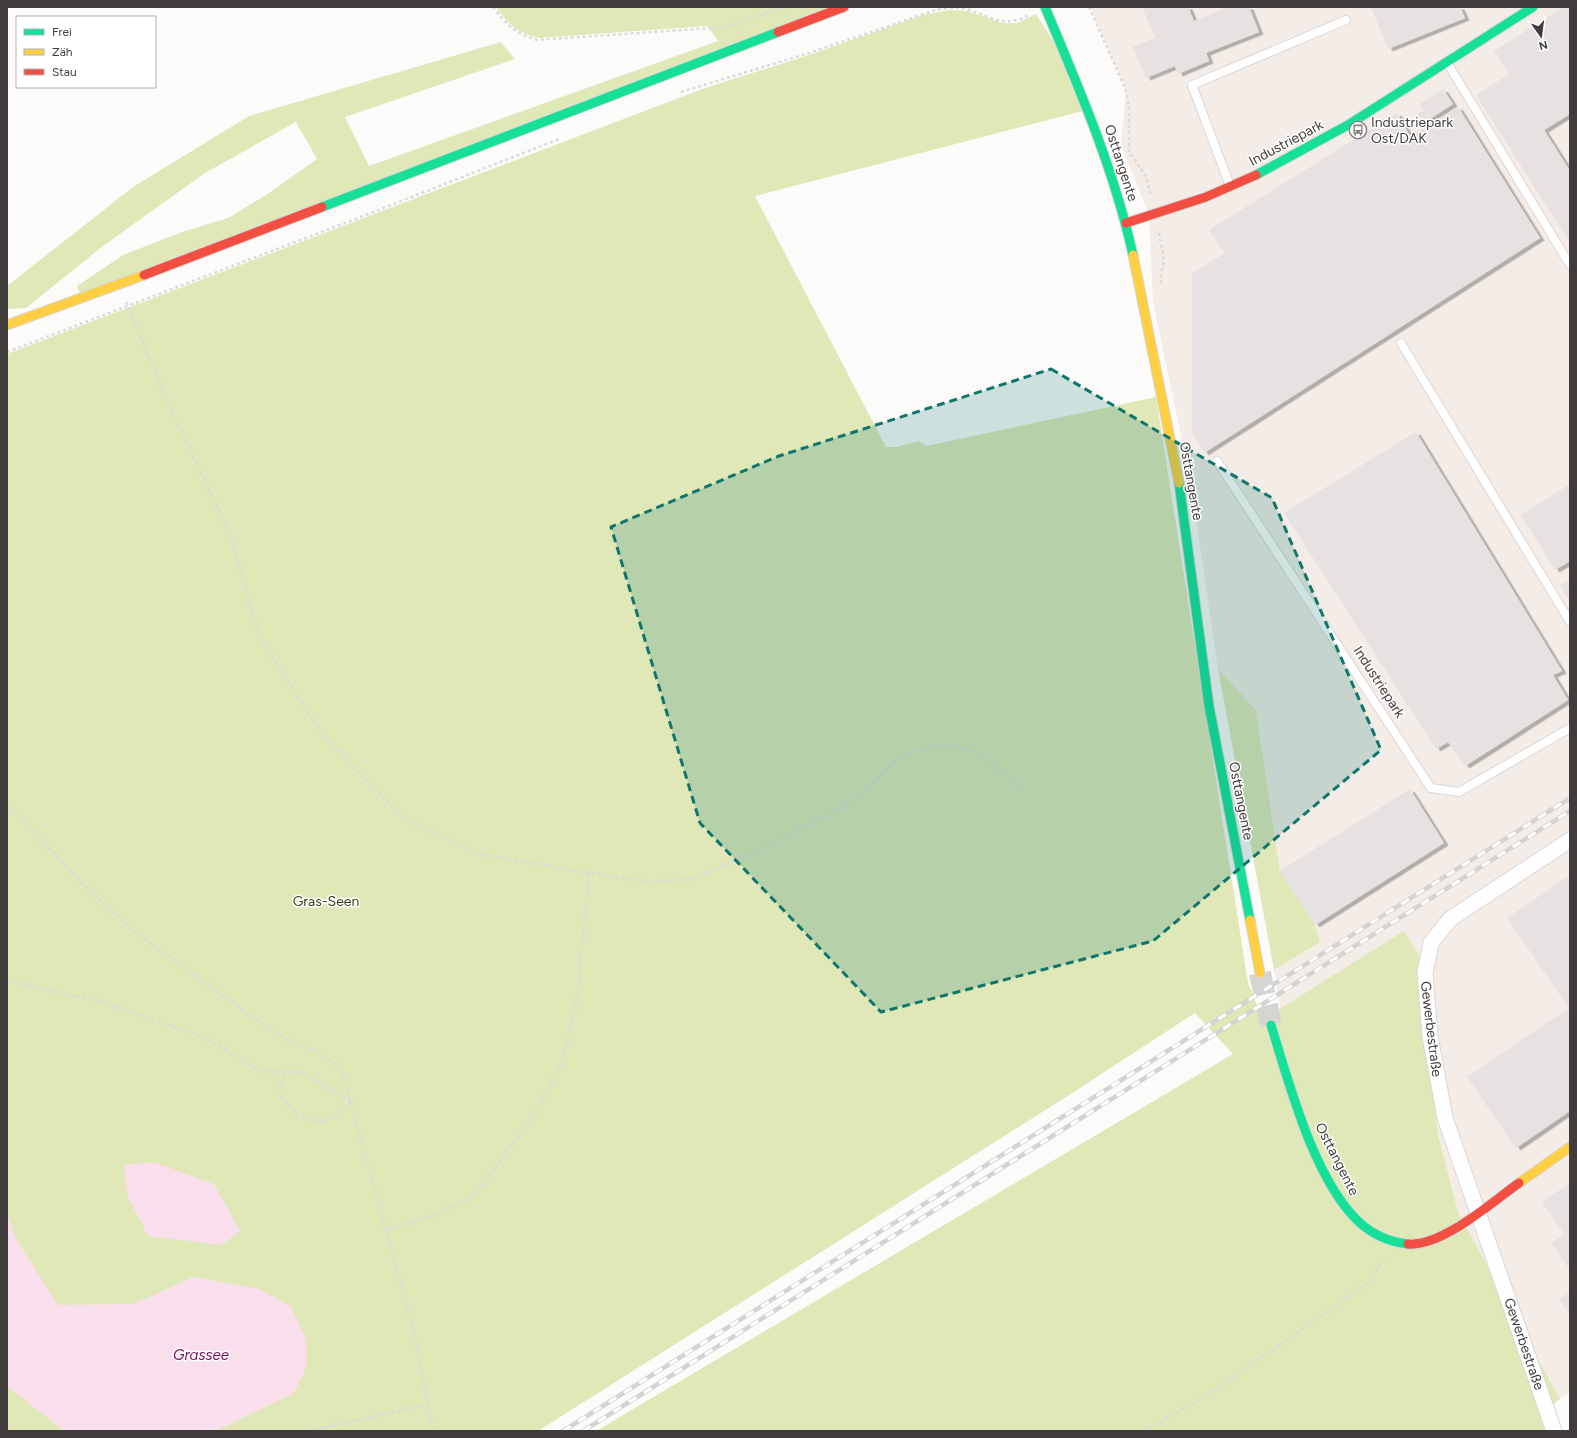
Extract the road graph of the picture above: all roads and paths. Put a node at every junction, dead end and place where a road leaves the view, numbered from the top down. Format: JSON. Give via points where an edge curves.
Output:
{"nodes":[{"id":1,"x":493,"y":7,"type":"edge"},
{"id":2,"x":784,"y":7,"type":"edge"},
{"id":3,"x":844,"y":7,"type":"edge"},
{"id":4,"x":1045,"y":7,"type":"edge"},
{"id":5,"x":1533,"y":7,"type":"edge"},
{"id":6,"x":969,"y":8,"type":"edge"},
{"id":7,"x":1033,"y":13,"type":"dead end"},
{"id":8,"x":1346,"y":20,"type":"dead end"},
{"id":9,"x":1446,"y":62,"type":"junction"},
{"id":10,"x":677,"y":93,"type":"dead end"},
{"id":11,"x":566,"y":136,"type":"dead end"},
{"id":12,"x":1231,"y":187,"type":"junction"},
{"id":13,"x":1126,"y":223,"type":"junction"},
{"id":14,"x":1570,"y":265,"type":"edge"},
{"id":15,"x":127,"y":305,"type":"junction"},
{"id":16,"x":7,"y":325,"type":"edge"},
{"id":17,"x":1401,"y":343,"type":"dead end"},
{"id":18,"x":7,"y":352,"type":"edge"},
{"id":19,"x":1217,"y":461,"type":"dead end"},
{"id":20,"x":1570,"y":622,"type":"edge"},
{"id":21,"x":1570,"y":728,"type":"edge"},
{"id":22,"x":1025,"y":792,"type":"dead end"},
{"id":23,"x":7,"y":804,"type":"edge"},
{"id":24,"x":1570,"y":840,"type":"edge"},
{"id":25,"x":589,"y":873,"type":"junction"},
{"id":26,"x":1260,"y":973,"type":"tunnel mouth"},
{"id":27,"x":7,"y":980,"type":"edge"},
{"id":28,"x":1272,"y":1025,"type":"tunnel mouth"},
{"id":29,"x":285,"y":1072,"type":"junction"},
{"id":30,"x":352,"y":1102,"type":"junction"},
{"id":31,"x":1570,"y":1147,"type":"edge"},
{"id":32,"x":1477,"y":1212,"type":"junction"},
{"id":33,"x":385,"y":1231,"type":"junction"},
{"id":34,"x":1392,"y":1241,"type":"junction"},
{"id":35,"x":428,"y":1404,"type":"junction"},
{"id":36,"x":310,"y":1431,"type":"edge"},
{"id":37,"x":433,"y":1431,"type":"edge"},
{"id":38,"x":1145,"y":1431,"type":"edge"},
{"id":39,"x":1554,"y":1431,"type":"edge"}],
"edges":[{"from":1,"to":2,"type":"path","via":[[507,26],[537,40],[726,26]]},
{"from":3,"to":16,"type":"street"},
{"from":4,"to":13,"type":"street","name":"Osttangente","via":[[1094,124]]},
{"from":5,"to":9,"type":"street","name":"Industriepark"},
{"from":6,"to":7,"type":"path","via":[[998,21],[1010,22]]},
{"from":6,"to":10,"type":"path","via":[[950,8],[923,13],[812,52]]},
{"from":8,"to":12,"type":"lane","via":[[1192,85]]},
{"from":9,"to":12,"type":"street","name":"Industriepark","via":[[1314,145]]},
{"from":9,"to":14,"type":"lane"},
{"from":11,"to":15,"type":"path","via":[[366,216]]},
{"from":12,"to":13,"type":"street","name":"Industriepark"},
{"from":13,"to":26,"type":"street","name":"Osttangente","via":[[1179,485],[1209,706]]},
{"from":15,"to":18,"type":"path"},
{"from":15,"to":25,"type":"path","via":[[173,414],[230,532],[259,637],[324,737],[403,817],[479,854]]},
{"from":17,"to":20,"type":"lane"},
{"from":19,"to":21,"type":"lane","name":"Industriepark","via":[[1432,788],[1459,792]]},
{"from":22,"to":25,"type":"path","via":[[978,752],[942,744],[900,756],[851,803],[751,854],[691,879],[651,882]]},
{"from":23,"to":30,"type":"path","via":[[90,891],[135,932],[262,1024],[337,1065]]},
{"from":24,"to":32,"type":"street","name":"Gewerbestraße","via":[[1450,919],[1431,943],[1424,973],[1430,1036],[1445,1118]]},
{"from":25,"to":33,"type":"path","via":[[577,999],[562,1063],[538,1111],[473,1197],[438,1214]]},
{"from":27,"to":29,"type":"path","via":[[105,1003],[206,1038],[260,1071]]},
{"from":28,"to":34,"type":"street","name":"Osttangente","via":[[1302,1119],[1325,1172],[1340,1199],[1355,1218],[1372,1231]]},
{"from":29,"to":30,"type":"path","via":[[302,1072]]},
{"from":29,"to":30,"type":"path","via":[[278,1092],[297,1116],[321,1122],[335,1117]]},
{"from":30,"to":33,"type":"path"},
{"from":31,"to":32,"type":"street"},
{"from":32,"to":34,"type":"street","name":"Osttangente","via":[[1445,1235],[1426,1243],[1411,1245]]},
{"from":32,"to":39,"type":"street","name":"Gewerbestraße"},
{"from":33,"to":35,"type":"path","via":[[413,1328]]},
{"from":34,"to":38,"type":"path","via":[[1370,1282],[1206,1395]]},
{"from":35,"to":36,"type":"path"},
{"from":35,"to":37,"type":"path"}]}
